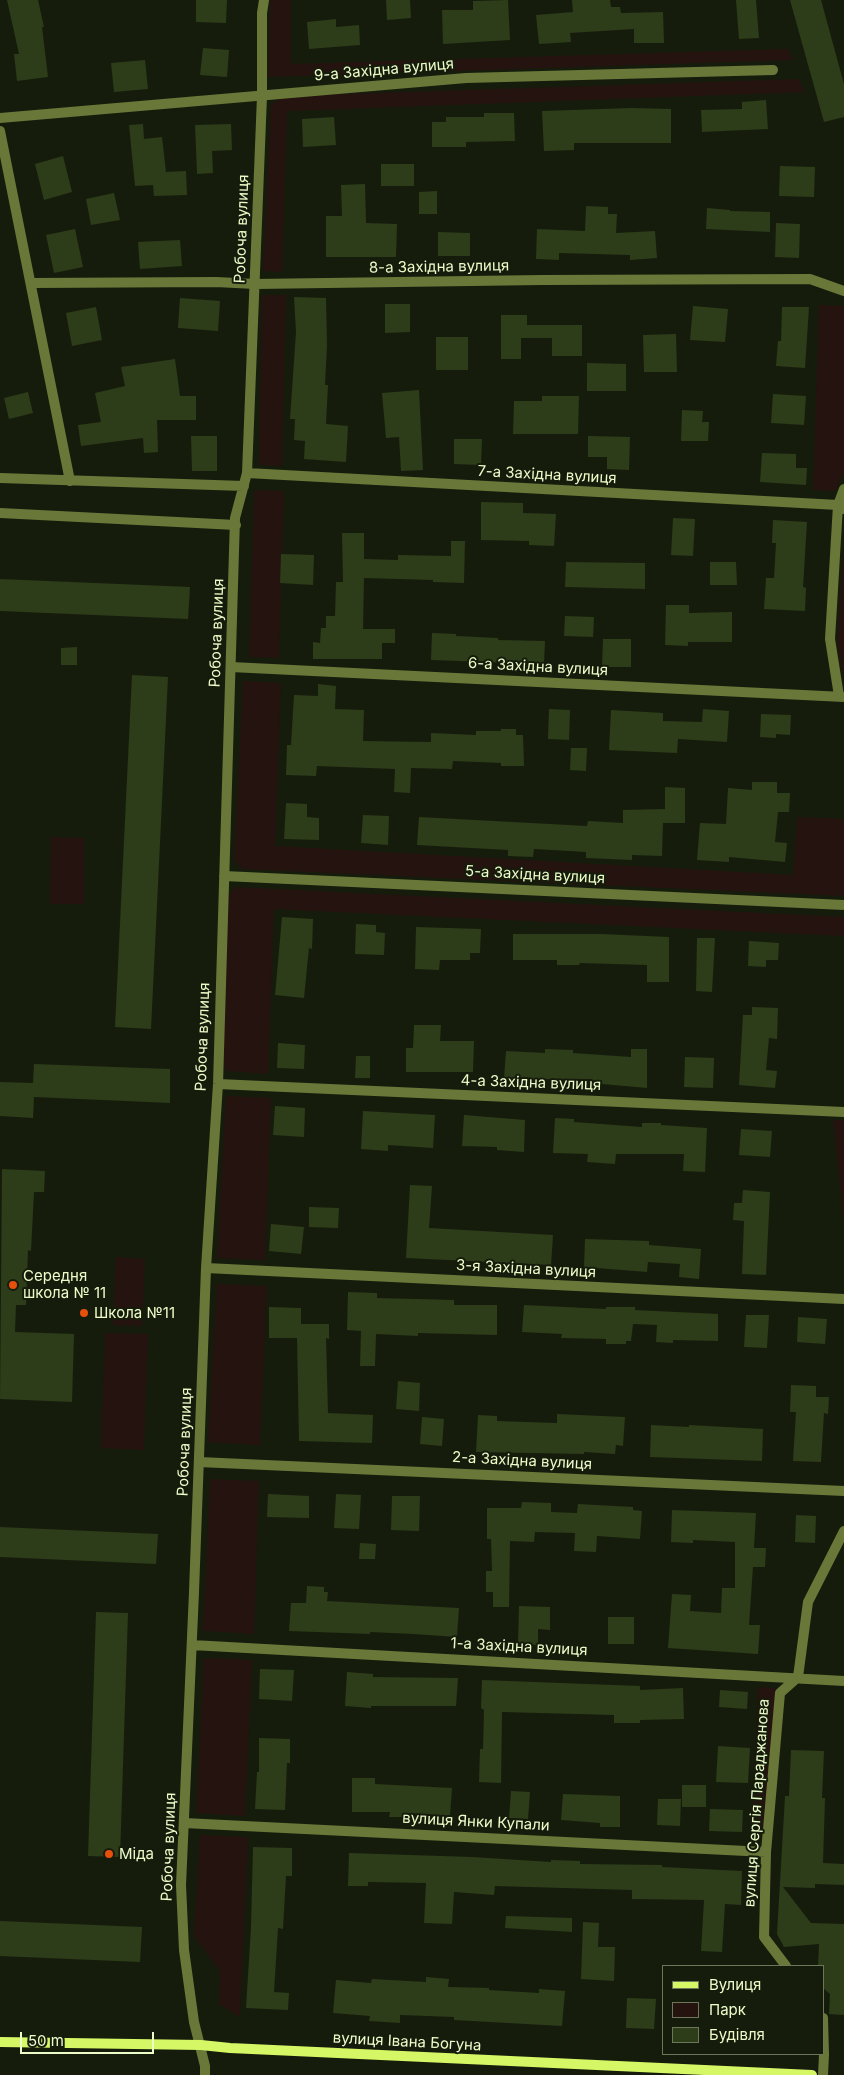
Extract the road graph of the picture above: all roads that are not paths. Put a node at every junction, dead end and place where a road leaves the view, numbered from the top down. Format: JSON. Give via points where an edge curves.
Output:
{"nodes":[{"id":1,"x":264,"y":0,"type":"edge"},
{"id":2,"x":773,"y":70,"type":"dead end"},
{"id":3,"x":262,"y":96,"type":"junction"},
{"id":4,"x":0,"y":118,"type":"edge"},
{"id":5,"x":0,"y":131,"type":"edge"},
{"id":6,"x":32,"y":283,"type":"junction"},
{"id":7,"x":255,"y":284,"type":"junction"},
{"id":8,"x":844,"y":291,"type":"edge"},
{"id":9,"x":247,"y":473,"type":"junction"},
{"id":10,"x":0,"y":478,"type":"edge"},
{"id":11,"x":70,"y":481,"type":"junction"},
{"id":12,"x":244,"y":486,"type":"junction"},
{"id":13,"x":844,"y":489,"type":"edge"},
{"id":14,"x":841,"y":507,"type":"edge"},
{"id":15,"x":0,"y":513,"type":"edge"},
{"id":16,"x":236,"y":525,"type":"junction"},
{"id":17,"x":231,"y":667,"type":"junction"},
{"id":18,"x":842,"y":697,"type":"edge"},
{"id":19,"x":224,"y":876,"type":"junction"},
{"id":20,"x":844,"y":905,"type":"edge"},
{"id":21,"x":218,"y":1084,"type":"junction"},
{"id":22,"x":844,"y":1112,"type":"edge"},
{"id":23,"x":206,"y":1268,"type":"junction"},
{"id":24,"x":844,"y":1299,"type":"edge"},
{"id":25,"x":199,"y":1462,"type":"junction"},
{"id":26,"x":844,"y":1491,"type":"edge"},
{"id":27,"x":844,"y":1531,"type":"edge"},
{"id":28,"x":192,"y":1646,"type":"junction"},
{"id":29,"x":798,"y":1677,"type":"junction"},
{"id":30,"x":844,"y":1681,"type":"edge"},
{"id":31,"x":184,"y":1823,"type":"junction"},
{"id":32,"x":766,"y":1852,"type":"junction"},
{"id":33,"x":785,"y":1965,"type":"edge"},
{"id":34,"x":0,"y":2042,"type":"edge"},
{"id":35,"x":201,"y":2045,"type":"junction"},
{"id":36,"x":824,"y":2055,"type":"edge"},
{"id":37,"x":205,"y":2075,"type":"edge"},
{"id":38,"x":812,"y":2075,"type":"edge"},
{"id":39,"x":823,"y":2075,"type":"edge"}],
"edges":[{"from":1,"to":3,"type":"street","name":"Робоча вулиця"},
{"from":2,"to":3,"type":"street","name":"9-а Західна вулиця","via":[[466,78]]},
{"from":3,"to":4,"type":"street","name":"9-а Західна вулиця"},
{"from":3,"to":7,"type":"street","name":"Робоча вулиця"},
{"from":5,"to":6,"type":"street"},
{"from":6,"to":7,"type":"street","name":"8-а Західна вулиця"},
{"from":6,"to":11,"type":"street"},
{"from":7,"to":8,"type":"street","name":"8-а Західна вулиця","via":[[810,280]]},
{"from":7,"to":9,"type":"street","name":"Робоча вулиця"},
{"from":9,"to":12,"type":"street","name":"Робоча вулиця"},
{"from":9,"to":14,"type":"street","name":"7-а Західна вулиця"},
{"from":10,"to":11,"type":"street"},
{"from":11,"to":12,"type":"street"},
{"from":12,"to":16,"type":"street","name":"Робоча вулиця"},
{"from":13,"to":14,"type":"street"},
{"from":14,"to":18,"type":"street","via":[[830,639]]},
{"from":15,"to":16,"type":"street"},
{"from":16,"to":17,"type":"street","name":"Робоча вулиця"},
{"from":17,"to":18,"type":"street","name":"6-а Західна вулиця"},
{"from":17,"to":19,"type":"street","name":"Робоча вулиця"},
{"from":19,"to":20,"type":"street","name":"5-а Західна вулиця"},
{"from":19,"to":21,"type":"street","name":"Робоча вулиця"},
{"from":21,"to":22,"type":"street","name":"4-а Західна вулиця"},
{"from":21,"to":23,"type":"street","name":"Робоча вулиця"},
{"from":23,"to":24,"type":"street","name":"3-я Західна вулиця"},
{"from":23,"to":25,"type":"street","name":"Робоча вулиця"},
{"from":25,"to":26,"type":"street","name":"2-а Західна вулиця"},
{"from":25,"to":28,"type":"street","name":"Робоча вулиця"},
{"from":27,"to":29,"type":"street","via":[[808,1602]]},
{"from":28,"to":29,"type":"street","name":"1-а Західна вулиця"},
{"from":28,"to":31,"type":"street","name":"Робоча вулиця"},
{"from":29,"to":30,"type":"street","name":"1-а Західна вулиця"},
{"from":29,"to":32,"type":"street","name":"вулиця Сергія Параджанова","via":[[780,1693]]},
{"from":31,"to":32,"type":"street","name":"вулиця Янки Купали"},
{"from":31,"to":35,"type":"street","name":"Робоча вулиця","via":[[181,1885],[184,1950],[194,2022]]},
{"from":32,"to":33,"type":"street","name":"вулиця Сергія Параджанова","via":[[764,1937]]},
{"from":34,"to":35,"type":"street","name":"вулиця Івана Богуна"},
{"from":35,"to":37,"type":"street","name":"Робоча вулиця"},
{"from":35,"to":38,"type":"street","name":"вулиця Івана Богуна"},
{"from":36,"to":39,"type":"street"}]}
